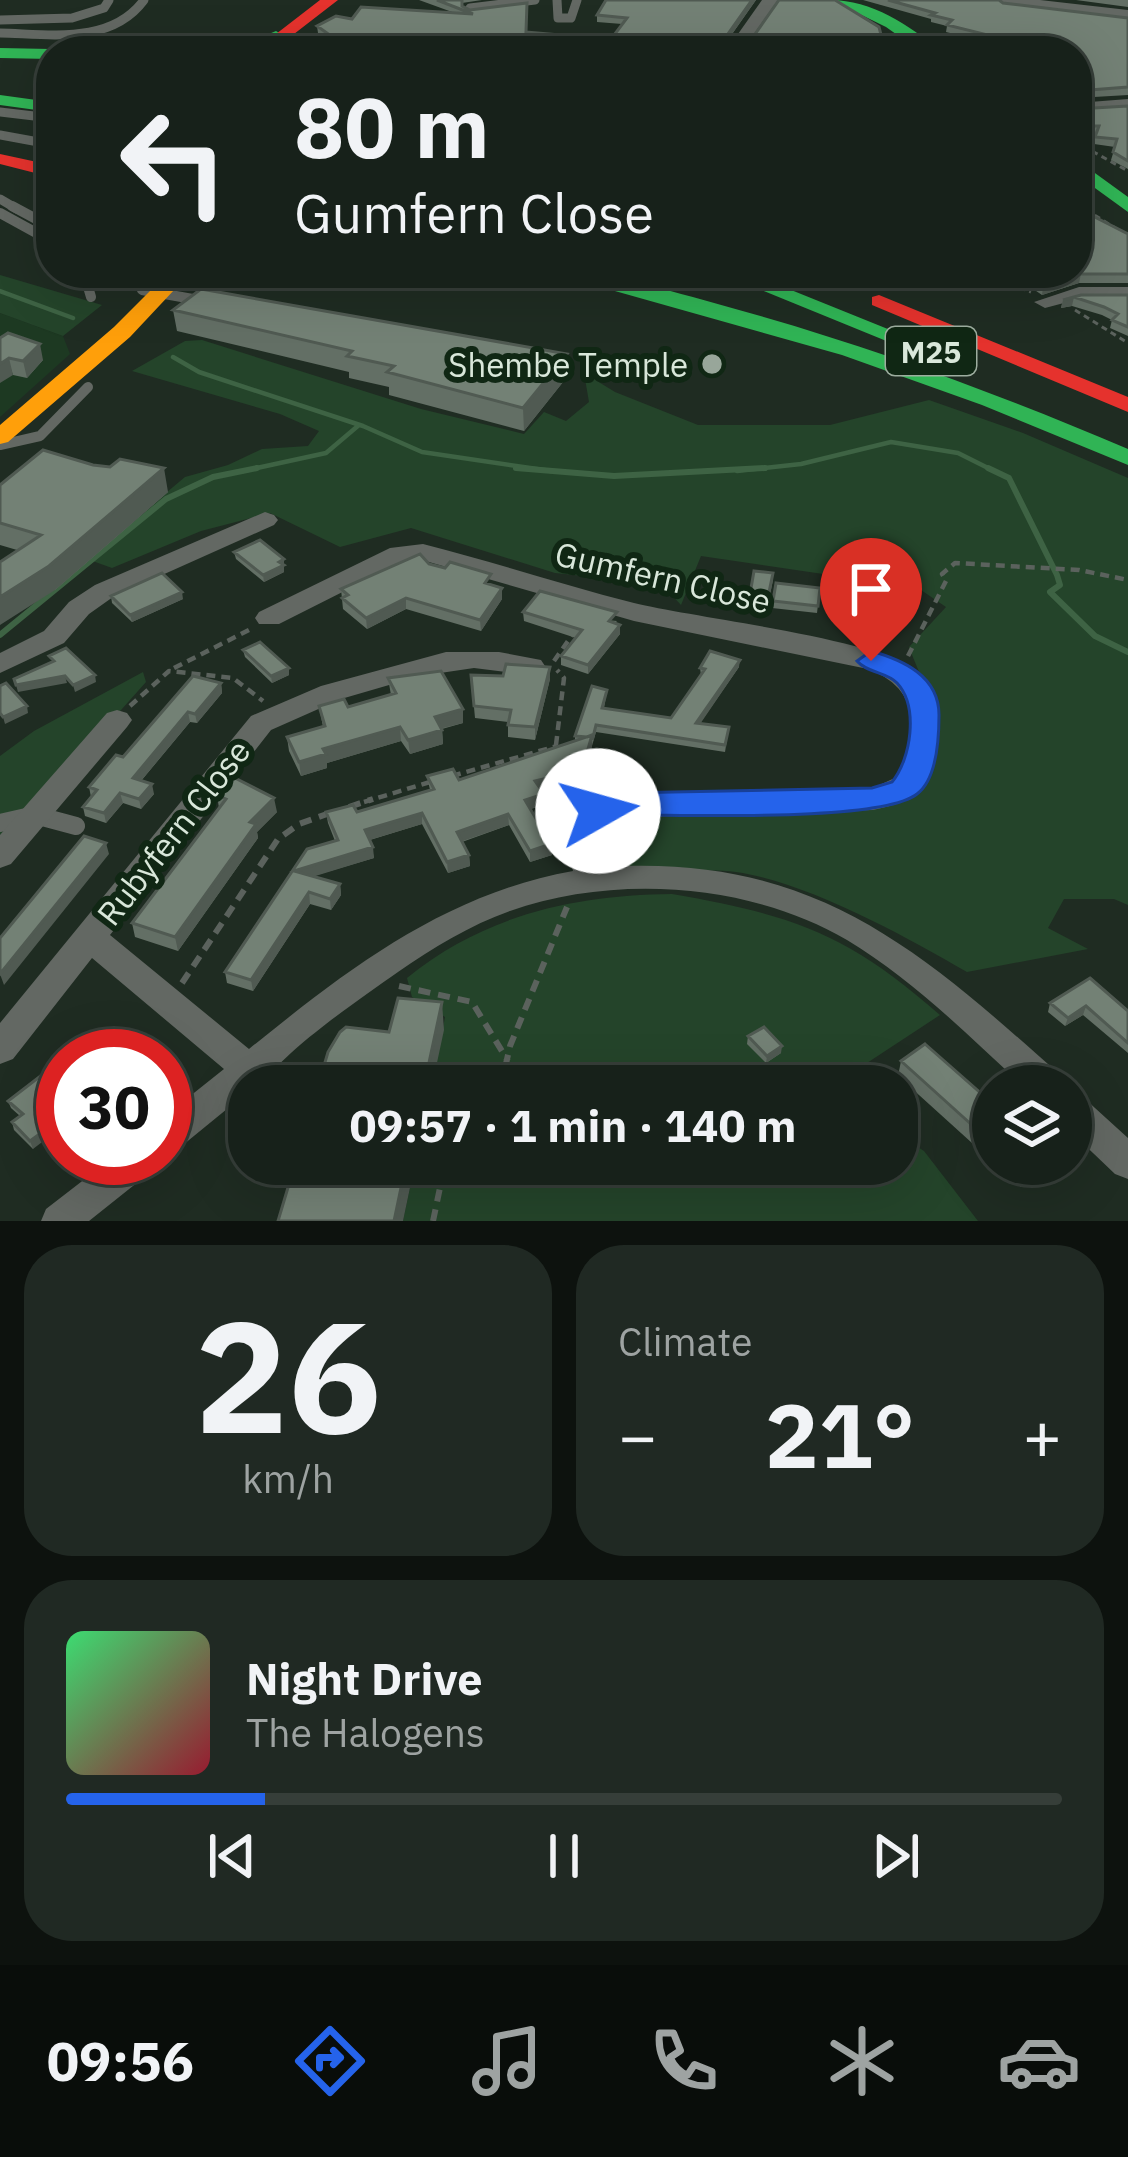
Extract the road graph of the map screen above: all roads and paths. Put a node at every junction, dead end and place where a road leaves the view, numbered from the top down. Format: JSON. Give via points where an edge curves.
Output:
{"nodes":[{"id":1,"x":109,"y":0,"type":"edge"},
{"id":2,"x":144,"y":0,"type":"edge"},
{"id":3,"x":330,"y":0,"type":"edge"},
{"id":4,"x":352,"y":0,"type":"edge"},
{"id":5,"x":535,"y":0,"type":"edge"},
{"id":6,"x":556,"y":0,"type":"edge"},
{"id":7,"x":577,"y":0,"type":"edge"},
{"id":8,"x":770,"y":0,"type":"edge"},
{"id":9,"x":839,"y":0,"type":"edge"},
{"id":10,"x":1002,"y":0,"type":"edge"},
{"id":11,"x":470,"y":8,"type":"edge"},
{"id":12,"x":1128,"y":15,"type":"edge"},
{"id":13,"x":0,"y":20,"type":"edge"},
{"id":14,"x":0,"y":33,"type":"edge"},
{"id":15,"x":287,"y":36,"type":"edge"},
{"id":16,"x":292,"y":36,"type":"edge"},
{"id":17,"x":745,"y":36,"type":"edge"},
{"id":18,"x":909,"y":36,"type":"edge"},
{"id":19,"x":0,"y":53,"type":"edge"},
{"id":20,"x":36,"y":54,"type":"edge"},
{"id":21,"x":0,"y":82,"type":"edge"},
{"id":22,"x":36,"y":86,"type":"edge"},
{"id":23,"x":0,"y":100,"type":"edge"},
{"id":24,"x":1128,"y":104,"type":"edge"},
{"id":25,"x":36,"y":105,"type":"edge"},
{"id":26,"x":1092,"y":107,"type":"edge"},
{"id":27,"x":0,"y":112,"type":"edge"},
{"id":28,"x":36,"y":116,"type":"edge"},
{"id":29,"x":36,"y":132,"type":"edge"},
{"id":30,"x":0,"y":135,"type":"edge"},
{"id":31,"x":1092,"y":137,"type":"edge"},
{"id":32,"x":1114,"y":137,"type":"edge"},
{"id":33,"x":27,"y":140,"type":"junction"},
{"id":34,"x":36,"y":147,"type":"edge"},
{"id":35,"x":1092,"y":151,"type":"edge"},
{"id":36,"x":36,"y":156,"type":"edge"},
{"id":37,"x":0,"y":159,"type":"edge"},
{"id":38,"x":1128,"y":171,"type":"edge"},
{"id":39,"x":1092,"y":178,"type":"edge"},
{"id":40,"x":0,"y":200,"type":"edge"},
{"id":41,"x":1128,"y":206,"type":"edge"},
{"id":42,"x":0,"y":213,"type":"edge"},
{"id":43,"x":1092,"y":213,"type":"edge"},
{"id":44,"x":36,"y":219,"type":"edge"},
{"id":45,"x":36,"y":233,"type":"edge"},
{"id":46,"x":1128,"y":236,"type":"edge"},
{"id":47,"x":89,"y":288,"type":"edge"},
{"id":48,"x":154,"y":288,"type":"edge"},
{"id":49,"x":154,"y":288,"type":"edge"},
{"id":50,"x":174,"y":288,"type":"edge"},
{"id":51,"x":625,"y":288,"type":"edge"},
{"id":52,"x":769,"y":288,"type":"edge"},
{"id":53,"x":842,"y":288,"type":"edge"},
{"id":54,"x":890,"y":288,"type":"edge"},
{"id":55,"x":1017,"y":288,"type":"edge"},
{"id":56,"x":1128,"y":293,"type":"edge"},
{"id":57,"x":92,"y":297,"type":"dead end"},
{"id":58,"x":1049,"y":301,"type":"junction"},
{"id":59,"x":223,"y":304,"type":"edge"},
{"id":60,"x":1128,"y":344,"type":"edge"},
{"id":61,"x":88,"y":387,"type":"dead end"},
{"id":62,"x":1128,"y":391,"type":"edge"},
{"id":63,"x":1128,"y":406,"type":"edge"},
{"id":64,"x":0,"y":428,"type":"edge"},
{"id":65,"x":1128,"y":440,"type":"edge"},
{"id":66,"x":0,"y":441,"type":"edge"},
{"id":67,"x":1128,"y":458,"type":"edge"},
{"id":68,"x":265,"y":520,"type":"dead end"},
{"id":69,"x":1128,"y":580,"type":"edge"},
{"id":70,"x":594,"y":601,"type":"junction"},
{"id":71,"x":269,"y":618,"type":"joint"},
{"id":72,"x":0,"y":664,"type":"edge"},
{"id":73,"x":539,"y":666,"type":"joint"},
{"id":74,"x":900,"y":670,"type":"junction"},
{"id":75,"x":169,"y":671,"type":"junction"},
{"id":76,"x":564,"y":678,"type":"dead end"},
{"id":77,"x":261,"y":699,"type":"dead end"},
{"id":78,"x":117,"y":720,"type":"joint"},
{"id":79,"x":556,"y":746,"type":"junction"},
{"id":80,"x":559,"y":760,"type":"edge"},
{"id":81,"x":561,"y":774,"type":"edge"},
{"id":82,"x":35,"y":815,"type":"junction"},
{"id":83,"x":591,"y":816,"type":"junction"},
{"id":84,"x":0,"y":823,"type":"edge"},
{"id":85,"x":76,"y":826,"type":"dead end"},
{"id":86,"x":0,"y":856,"type":"edge"},
{"id":87,"x":578,"y":880,"type":"junction"},
{"id":88,"x":89,"y":937,"type":"junction"},
{"id":89,"x":364,"y":983,"type":"junction"},
{"id":90,"x":165,"y":1000,"type":"junction"},
{"id":91,"x":0,"y":1049,"type":"edge"},
{"id":92,"x":508,"y":1061,"type":"junction"},
{"id":93,"x":244,"y":1065,"type":"edge"},
{"id":94,"x":259,"y":1065,"type":"edge"},
{"id":95,"x":507,"y":1065,"type":"edge"},
{"id":96,"x":1022,"y":1065,"type":"edge"},
{"id":97,"x":228,"y":1089,"type":"edge"},
{"id":98,"x":192,"y":1117,"type":"edge"},
{"id":99,"x":1092,"y":1129,"type":"edge"},
{"id":100,"x":1128,"y":1162,"type":"edge"},
{"id":101,"x":106,"y":1185,"type":"edge"},
{"id":102,"x":441,"y":1185,"type":"edge"},
{"id":103,"x":60,"y":1221,"type":"edge"},
{"id":104,"x":433,"y":1221,"type":"edge"}],
"edges":[{"from":1,"to":13,"type":"lane","via":[[72,19]]},
{"from":2,"to":14,"type":"lane","via":[[135,17],[114,27]]},
{"from":3,"to":15,"type":"main road"},
{"from":4,"to":16,"type":"main road"},
{"from":5,"to":11,"type":"lane"},
{"from":6,"to":7,"type":"lane","via":[[564,20]]},
{"from":8,"to":17,"type":"street"},
{"from":9,"to":18,"type":"main road"},
{"from":10,"to":12,"type":"street"},
{"from":19,"to":20,"type":"main road"},
{"from":21,"to":22,"type":"main road"},
{"from":23,"to":25,"type":"main road"},
{"from":24,"to":26,"type":"street"},
{"from":27,"to":28,"type":"lane"},
{"from":29,"to":33,"type":"lane"},
{"from":30,"to":33,"type":"lane"},
{"from":31,"to":32,"type":"path"},
{"from":33,"to":34,"type":"lane"},
{"from":35,"to":38,"type":"path"},
{"from":36,"to":37,"type":"main road"},
{"from":39,"to":41,"type":"main road"},
{"from":40,"to":44,"type":"lane"},
{"from":42,"to":45,"type":"lane"},
{"from":43,"to":46,"type":"path"},
{"from":47,"to":57,"type":"lane"},
{"from":48,"to":64,"type":"main road"},
{"from":49,"to":66,"type":"main road"},
{"from":50,"to":59,"type":"lane"},
{"from":51,"to":67,"type":"main road","via":[[854,351]]},
{"from":52,"to":65,"type":"main road","number":"M25"},
{"from":53,"to":63,"type":"main road","number":"M25"},
{"from":54,"to":62,"type":"main road"},
{"from":55,"to":58,"type":"path"},
{"from":56,"to":58,"type":"street"},
{"from":58,"to":60,"type":"path"},
{"from":61,"to":66,"type":"lane","via":[[34,441]]},
{"from":68,"to":72,"type":"street","via":[[104,591],[54,637]]},
{"from":69,"to":74,"type":"path","via":[[956,563],[942,574],[946,581]]},
{"from":70,"to":71,"type":"street","name":"Gumfern Close","via":[[416,551]]},
{"from":70,"to":73,"type":"path","via":[[562,652]]},
{"from":70,"to":74,"type":"street","name":"Gumfern Close"},
{"from":71,"to":75,"type":"path"},
{"from":73,"to":88,"type":"street","name":"Rubyfern Close","via":[[443,662],[269,717]]},
{"from":74,"to":83,"type":"street","via":[[921,694],[927,720],[902,790],[872,799],[621,804]]},
{"from":75,"to":77,"type":"path","via":[[219,674],[254,687]]},
{"from":75,"to":78,"type":"path"},
{"from":76,"to":79,"type":"path"},
{"from":78,"to":82,"type":"street"},
{"from":79,"to":80,"type":"path"},
{"from":79,"to":90,"type":"path","via":[[299,824],[278,838]]},
{"from":81,"to":83,"type":"path","via":[[566,794]]},
{"from":82,"to":84,"type":"lane"},
{"from":82,"to":85,"type":"lane"},
{"from":82,"to":86,"type":"street"},
{"from":83,"to":87,"type":"street"},
{"from":87,"to":89,"type":"street","via":[[462,917]]},
{"from":87,"to":92,"type":"path"},
{"from":87,"to":96,"type":"street","via":[[649,874],[705,881],[827,917],[909,967]]},
{"from":88,"to":90,"type":"street","name":"Rubyfern Close"},
{"from":88,"to":91,"type":"street","name":"Rubyfern Close"},
{"from":89,"to":92,"type":"path","via":[[472,1002]]},
{"from":89,"to":94,"type":"street"},
{"from":90,"to":93,"type":"street","name":"Rubyfern Close"},
{"from":92,"to":95,"type":"path"},
{"from":97,"to":98,"type":"street"},
{"from":99,"to":100,"type":"street"},
{"from":101,"to":103,"type":"street"},
{"from":102,"to":104,"type":"path"}]}
